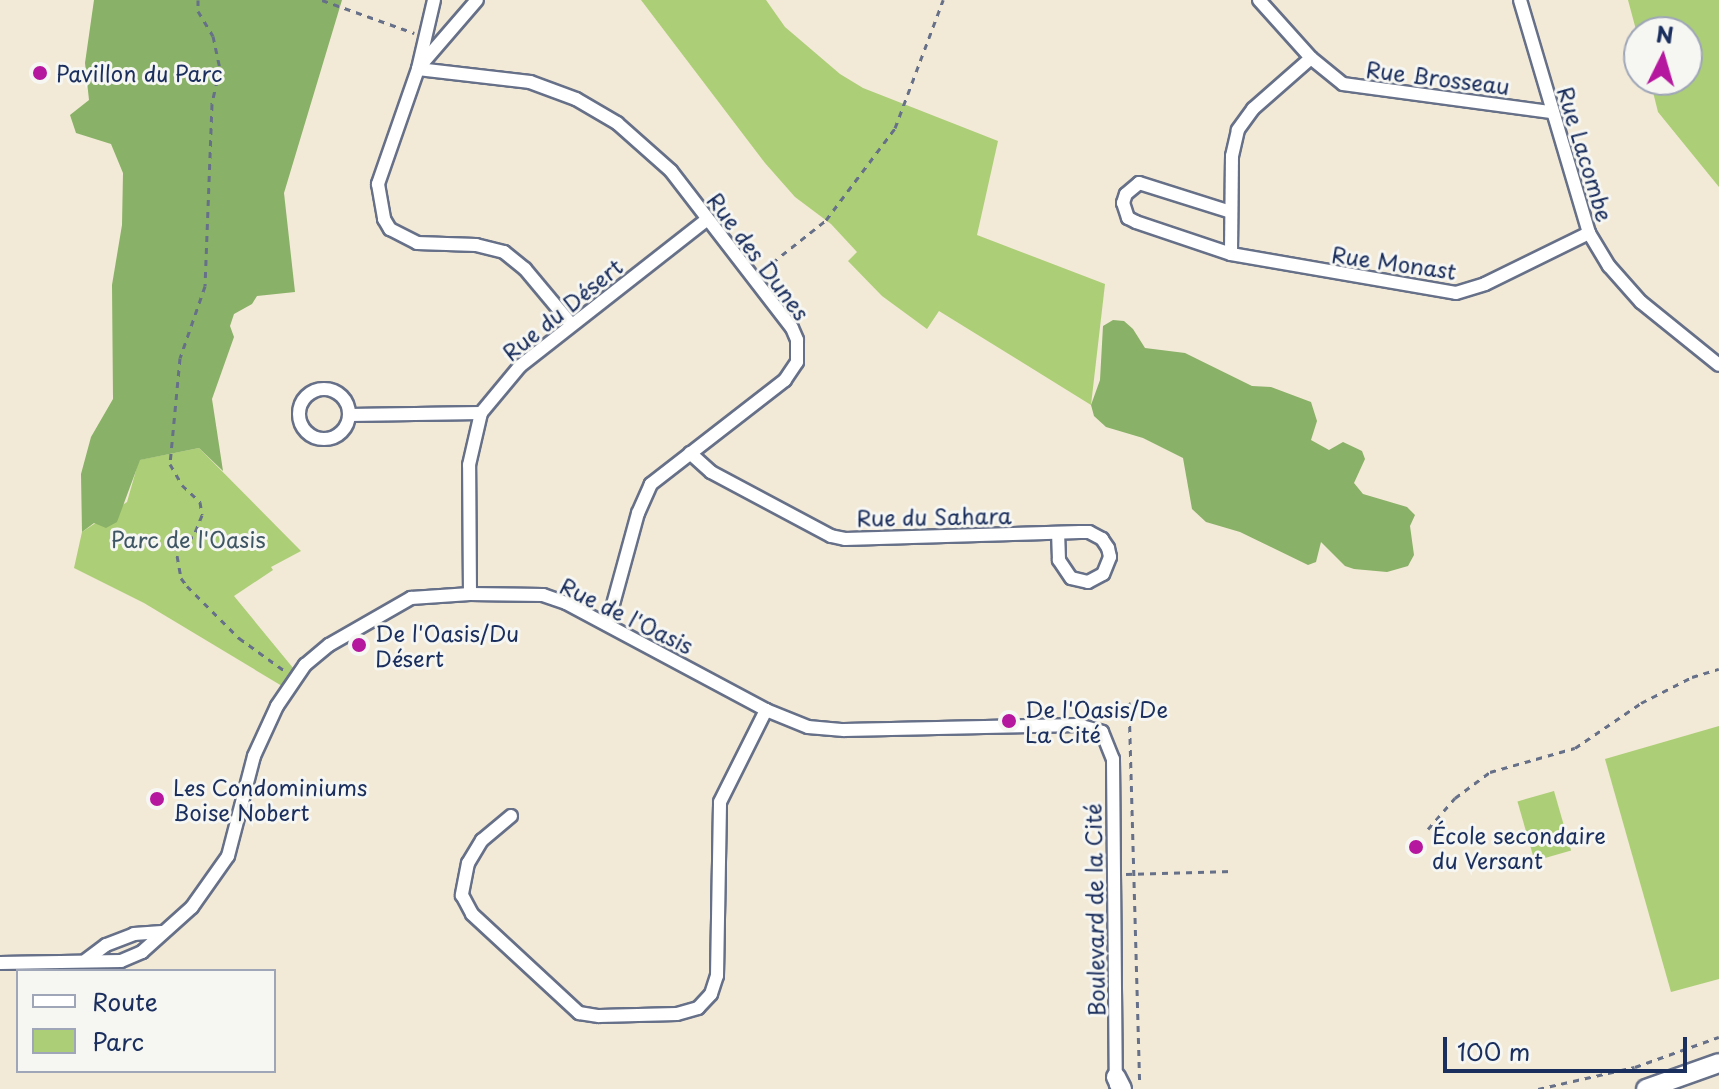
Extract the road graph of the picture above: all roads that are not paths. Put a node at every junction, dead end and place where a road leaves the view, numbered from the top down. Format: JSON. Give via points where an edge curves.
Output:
{"nodes":[{"id":1,"x":434,"y":0,"type":"edge"},
{"id":2,"x":477,"y":0,"type":"edge"},
{"id":3,"x":1259,"y":0,"type":"edge"},
{"id":4,"x":1520,"y":0,"type":"edge"},
{"id":5,"x":1311,"y":58,"type":"junction"},
{"id":6,"x":418,"y":69,"type":"junction"},
{"id":7,"x":1551,"y":112,"type":"junction"},
{"id":8,"x":1231,"y":212,"type":"junction"},
{"id":9,"x":706,"y":220,"type":"junction"},
{"id":10,"x":1589,"y":233,"type":"junction"},
{"id":11,"x":1231,"y":254,"type":"junction"},
{"id":12,"x":571,"y":324,"type":"junction"},
{"id":13,"x":1719,"y":365,"type":"edge"},
{"id":14,"x":481,"y":413,"type":"junction"},
{"id":15,"x":349,"y":415,"type":"junction"},
{"id":16,"x":690,"y":453,"type":"junction"},
{"id":17,"x":1058,"y":533,"type":"junction"},
{"id":18,"x":470,"y":594,"type":"junction"},
{"id":19,"x":608,"y":623,"type":"junction"},
{"id":20,"x":766,"y":710,"type":"junction"},
{"id":21,"x":1102,"y":732,"type":"joint"},
{"id":22,"x":511,"y":816,"type":"dead end"},
{"id":23,"x":162,"y":932,"type":"junction"},
{"id":24,"x":86,"y":960,"type":"junction"},
{"id":25,"x":0,"y":963,"type":"edge"},
{"id":26,"x":1714,"y":1066,"type":"edge"},
{"id":27,"x":1117,"y":1086,"type":"edge"},
{"id":28,"x":1646,"y":1089,"type":"edge"}],
"edges":[{"from":1,"to":6,"type":"street"},
{"from":2,"to":6,"type":"street"},
{"from":3,"to":5,"type":"street","name":"Rue Brosseau"},
{"from":4,"to":7,"type":"street","name":"Rue Lacombe"},
{"from":5,"to":7,"type":"street","name":"Rue Brosseau","via":[[1356,88]]},
{"from":5,"to":8,"type":"street","via":[[1253,109],[1238,130]]},
{"from":6,"to":9,"type":"street","name":"Rue des Dunes","via":[[530,82],[576,99],[654,153]]},
{"from":6,"to":12,"type":"street","via":[[378,184],[384,219],[390,229],[417,243],[476,245],[504,252]]},
{"from":7,"to":10,"type":"street","name":"Rue Lacombe"},
{"from":8,"to":11,"type":"street"},
{"from":8,"to":11,"type":"street","name":"Rue Monast","via":[[1139,183],[1123,203],[1128,218],[1136,222]]},
{"from":9,"to":12,"type":"street","name":"Rue du Désert"},
{"from":9,"to":16,"type":"street","name":"Rue des Dunes","via":[[792,328],[797,362],[785,380]]},
{"from":10,"to":11,"type":"street","name":"Rue Monast","via":[[1456,293]]},
{"from":10,"to":13,"type":"street","name":"Rue Lacombe","via":[[1632,292]]},
{"from":12,"to":14,"type":"street","name":"Rue du Désert","via":[[510,376]]},
{"from":14,"to":15,"type":"street"},
{"from":14,"to":18,"type":"street","name":"Rue du Désert","via":[[469,465]]},
{"from":15,"to":15,"type":"street","via":[[344,399],[330,389],[306,396],[299,412],[307,433],[322,439],[337,435]]},
{"from":16,"to":17,"type":"street","name":"Rue du Sahara","via":[[711,472],[831,536]]},
{"from":16,"to":19,"type":"street","name":"Rue des Dunes","via":[[662,473],[644,496]]},
{"from":17,"to":17,"type":"street","name":"Rue du Sahara","via":[[1089,532],[1102,539],[1110,557],[1103,574],[1088,582],[1071,578],[1059,560]]},
{"from":18,"to":19,"type":"street","name":"Rue de l'Oasis","via":[[555,598]]},
{"from":18,"to":23,"type":"street","name":"Rue de l'Oasis","via":[[403,601],[329,645],[295,678],[259,743],[228,856],[203,895]]},
{"from":19,"to":20,"type":"street","name":"Rue de l'Oasis"},
{"from":20,"to":21,"type":"street","name":"Rue de l'Oasis","via":[[822,729],[1078,725]]},
{"from":20,"to":22,"type":"street","via":[[722,793],[717,976],[711,994],[698,1008],[677,1014],[579,1013],[472,914],[462,895],[468,863],[482,840]]},
{"from":21,"to":27,"type":"street","name":"Boulevard de la Cité","via":[[1113,759]]},
{"from":23,"to":24,"type":"street","name":"Rue de l'Oasis","via":[[134,934]]},
{"from":23,"to":24,"type":"street","name":"Rue de l'Oasis","via":[[142,952],[121,961]]},
{"from":24,"to":25,"type":"street","name":"Rue de l'Oasis"},
{"from":26,"to":28,"type":"main road"}]}
